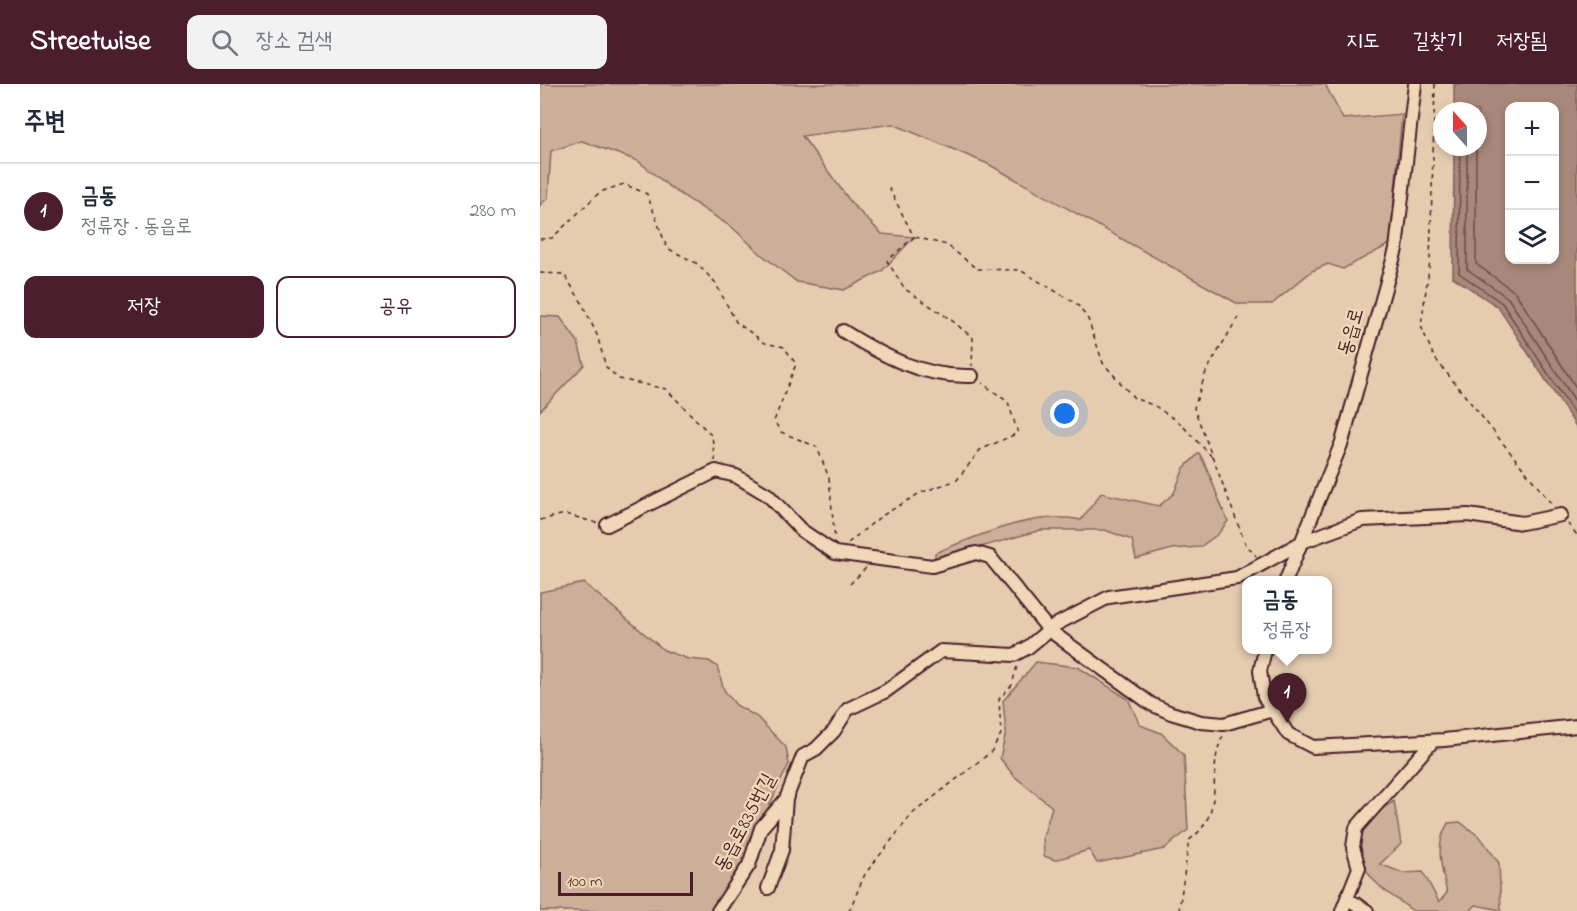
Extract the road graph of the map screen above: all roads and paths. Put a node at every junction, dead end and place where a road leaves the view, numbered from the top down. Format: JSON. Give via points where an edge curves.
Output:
{"nodes":[{"id":1,"x":1415,"y":84,"type":"edge"},
{"id":2,"x":1435,"y":84,"type":"edge"},
{"id":3,"x":914,"y":237,"type":"dead end"},
{"id":4,"x":540,"y":239,"type":"edge"},
{"id":5,"x":540,"y":273,"type":"edge"},
{"id":6,"x":1238,"y":317,"type":"dead end"},
{"id":7,"x":843,"y":331,"type":"dead end"},
{"id":8,"x":972,"y":376,"type":"dead end"},
{"id":9,"x":1214,"y":459,"type":"junction"},
{"id":10,"x":716,"y":471,"type":"junction"},
{"id":11,"x":1561,"y":515,"type":"junction"},
{"id":12,"x":540,"y":520,"type":"edge"},
{"id":13,"x":607,"y":525,"type":"joint"},
{"id":14,"x":1577,"y":535,"type":"edge"},
{"id":15,"x":1302,"y":542,"type":"junction"},
{"id":16,"x":835,"y":553,"type":"junction"},
{"id":17,"x":876,"y":558,"type":"junction"},
{"id":18,"x":1262,"y":564,"type":"junction"},
{"id":19,"x":1288,"y":576,"type":"edge"},
{"id":20,"x":850,"y":584,"type":"dead end"},
{"id":21,"x":1049,"y":630,"type":"junction"},
{"id":22,"x":1022,"y":651,"type":"junction"},
{"id":23,"x":1265,"y":654,"type":"edge"},
{"id":24,"x":1273,"y":710,"type":"junction"},
{"id":25,"x":1230,"y":722,"type":"junction"},
{"id":26,"x":1577,"y":726,"type":"edge"},
{"id":27,"x":1433,"y":741,"type":"junction"},
{"id":28,"x":786,"y":799,"type":"junction"},
{"id":29,"x":768,"y":888,"type":"dead end"},
{"id":30,"x":1348,"y":899,"type":"junction"},
{"id":31,"x":718,"y":911,"type":"edge"},
{"id":32,"x":849,"y":911,"type":"edge"},
{"id":33,"x":1179,"y":911,"type":"edge"},
{"id":34,"x":1342,"y":911,"type":"edge"},
{"id":35,"x":1367,"y":911,"type":"edge"}],
"edges":[{"from":1,"to":15,"type":"street","name":"동읍로","via":[[1396,249],[1342,442]]},
{"from":2,"to":11,"type":"path","via":[[1430,272],[1421,326],[1439,364]]},
{"from":3,"to":9,"type":"path","via":[[947,245],[976,269],[1020,270],[1077,304],[1088,319],[1102,363],[1134,398],[1180,423]]},
{"from":4,"to":16,"type":"path","via":[[552,238],[600,192],[624,184],[646,194],[668,248],[696,263],[715,282],[736,322],[765,343],[784,347],[796,364],[774,421],[781,432],[817,447],[829,478]]},
{"from":5,"to":10,"type":"path","via":[[564,274],[597,335],[606,367],[619,379],[666,389],[702,424],[712,436]]},
{"from":6,"to":9,"type":"path","via":[[1206,372],[1194,408]]},
{"from":7,"to":8,"type":"street","via":[[904,365],[951,377]]},
{"from":9,"to":18,"type":"path","via":[[1245,543]]},
{"from":10,"to":13,"type":"street"},
{"from":10,"to":16,"type":"street","via":[[736,476],[768,495],[801,530]]},
{"from":11,"to":14,"type":"path"},
{"from":11,"to":15,"type":"street","via":[[1522,523],[1468,515],[1362,520]]},
{"from":12,"to":13,"type":"path","via":[[565,514]]},
{"from":15,"to":18,"type":"street"},
{"from":15,"to":19,"type":"street","name":"동읍로"},
{"from":16,"to":17,"type":"street"},
{"from":17,"to":20,"type":"path"},
{"from":17,"to":21,"type":"street","via":[[932,566],[976,553],[990,557]]},
{"from":18,"to":21,"type":"street","via":[[1237,578],[1109,597]]},
{"from":21,"to":22,"type":"street"},
{"from":21,"to":25,"type":"street","via":[[1151,704],[1201,722]]},
{"from":22,"to":28,"type":"street","name":"동읍로835번길","via":[[1014,655],[941,651],[886,691],[848,709],[834,731],[816,749],[802,756]]},
{"from":22,"to":32,"type":"path","via":[[1012,685],[999,699],[1001,734],[991,752],[912,814],[865,874]]},
{"from":23,"to":24,"type":"street","via":[[1260,671],[1264,697]]},
{"from":24,"to":25,"type":"street"},
{"from":24,"to":27,"type":"street","via":[[1288,734],[1313,747]]},
{"from":25,"to":33,"type":"path","via":[[1220,742],[1210,815],[1201,832],[1189,840]]},
{"from":26,"to":27,"type":"street"},
{"from":27,"to":30,"type":"street","via":[[1356,828],[1353,847],[1359,868]]},
{"from":28,"to":29,"type":"street","via":[[782,850]]},
{"from":28,"to":31,"type":"street","name":"동읍로835번길","via":[[761,828],[749,865]]},
{"from":30,"to":34,"type":"street"},
{"from":30,"to":35,"type":"street"}]}
